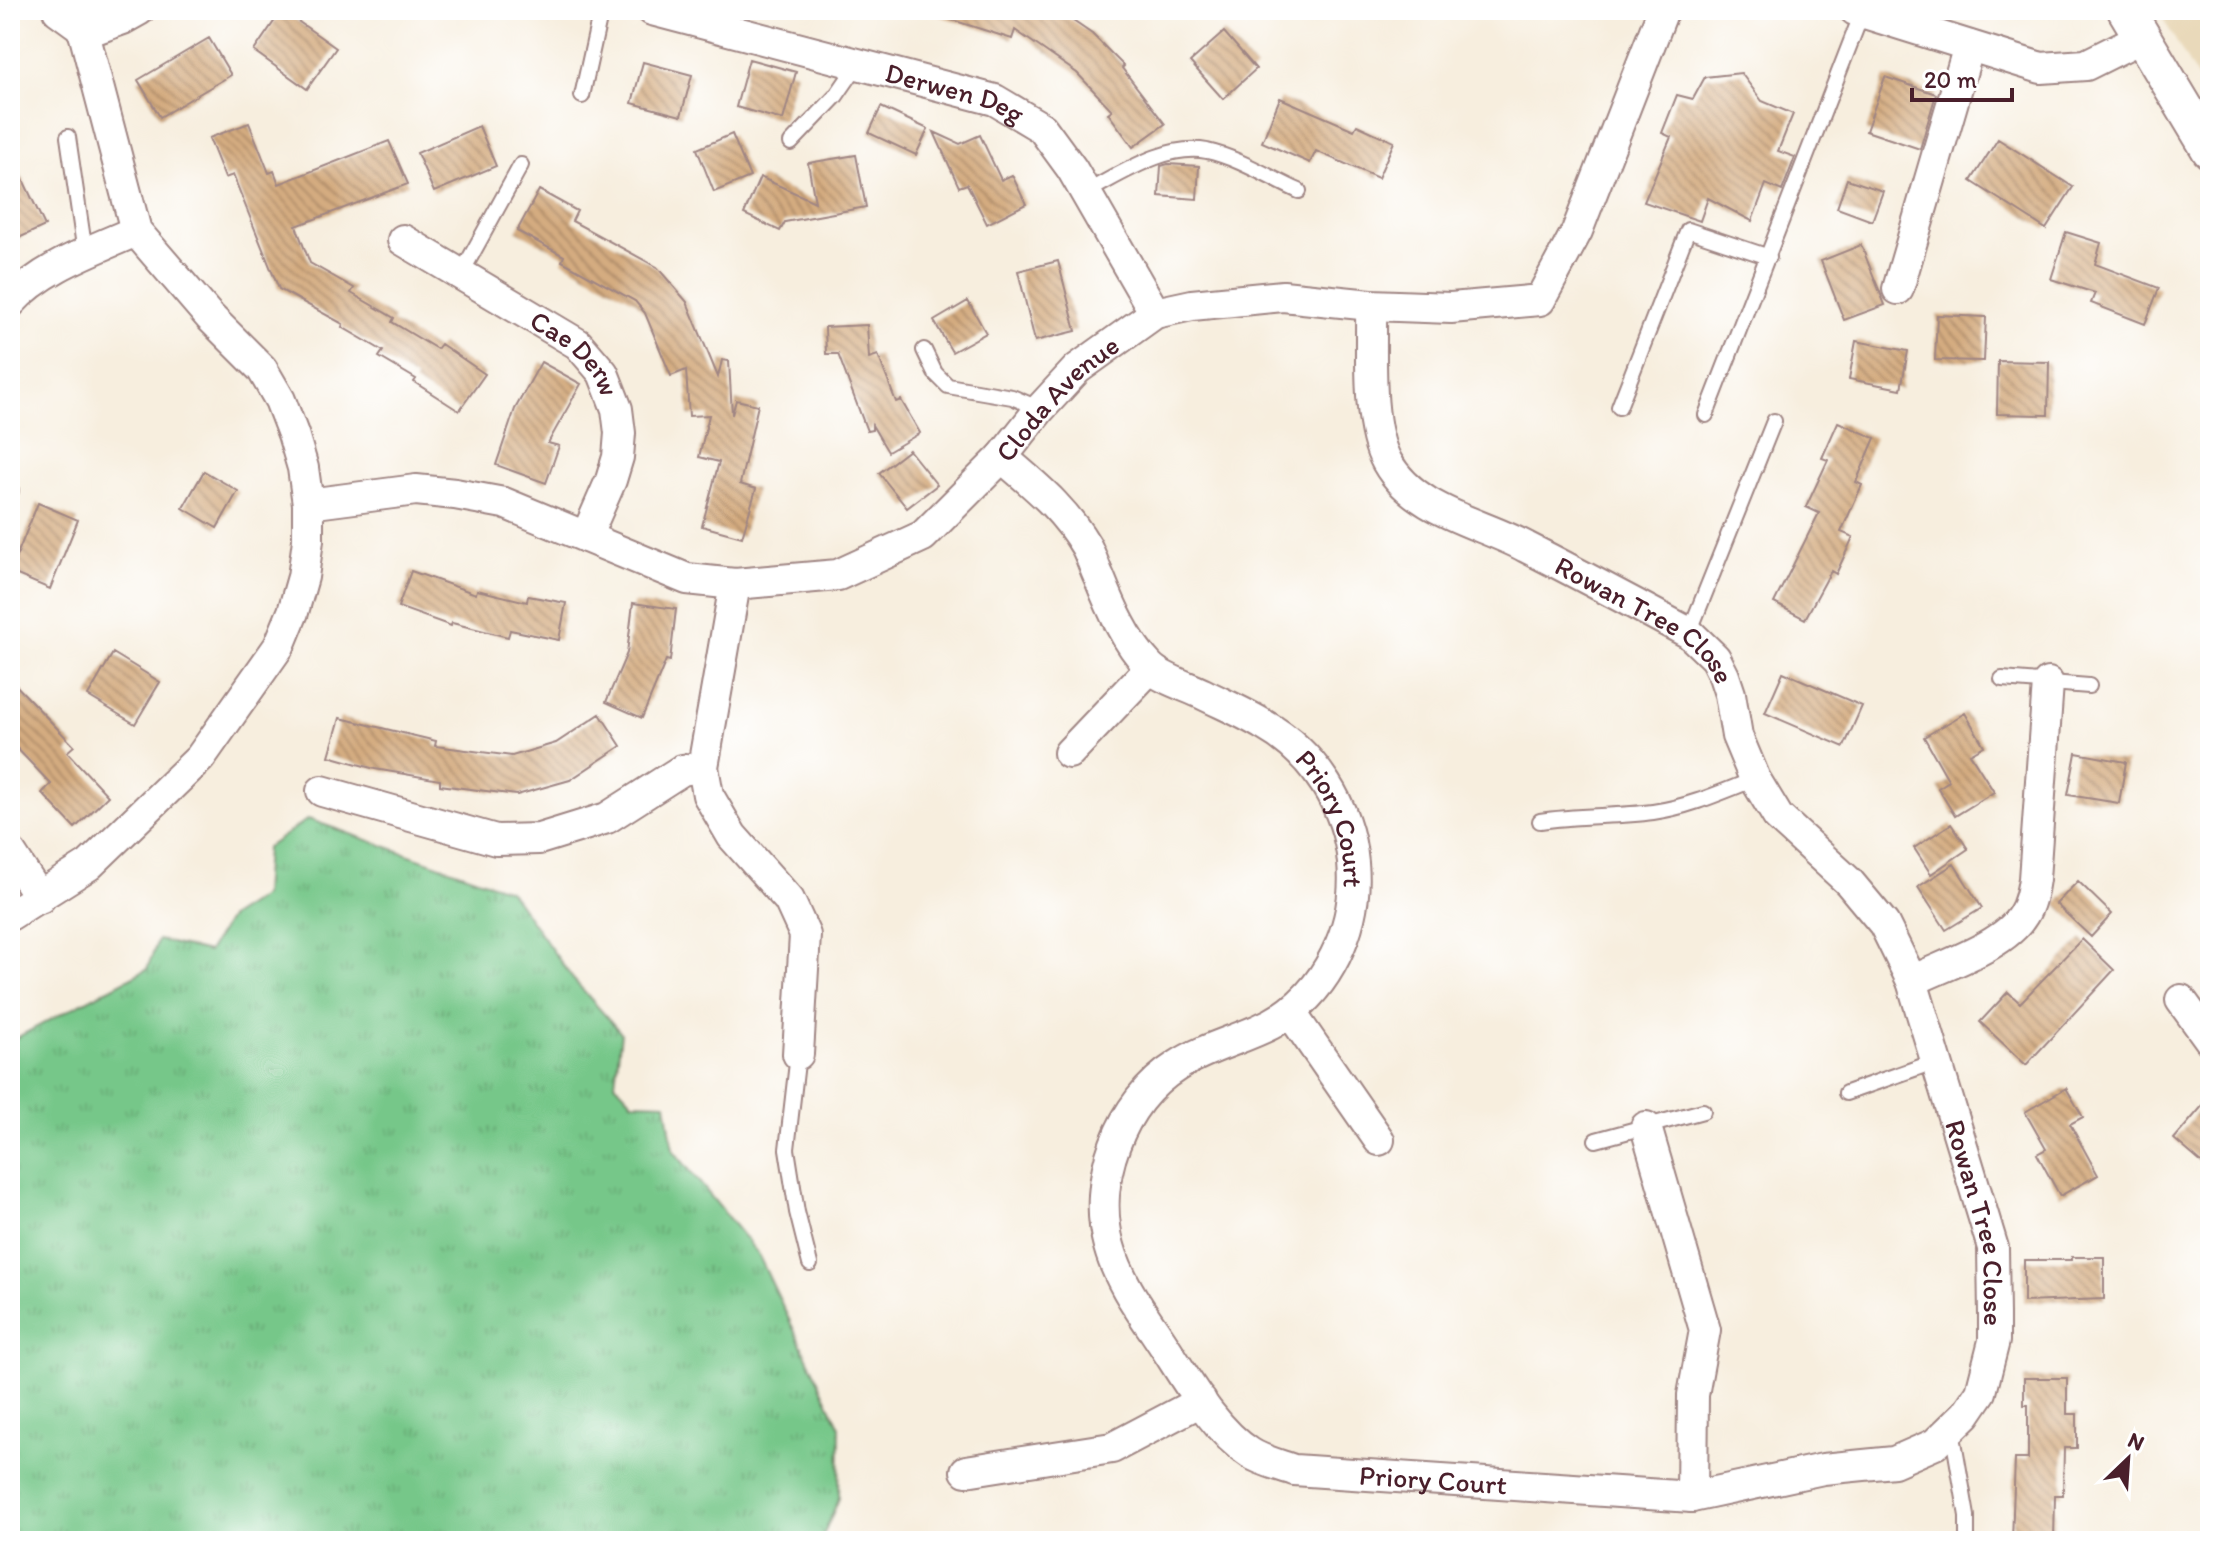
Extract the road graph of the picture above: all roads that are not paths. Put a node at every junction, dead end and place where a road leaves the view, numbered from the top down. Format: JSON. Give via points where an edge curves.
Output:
{"nodes":[{"id":1,"x":58,"y":10,"type":"edge"},
{"id":2,"x":139,"y":10,"type":"edge"},
{"id":3,"x":601,"y":10,"type":"edge"},
{"id":4,"x":652,"y":10,"type":"edge"},
{"id":5,"x":1663,"y":10,"type":"edge"},
{"id":6,"x":1858,"y":11,"type":"edge"},
{"id":7,"x":2134,"y":24,"type":"edge"},
{"id":8,"x":84,"y":33,"type":"junction"},
{"id":9,"x":1969,"y":46,"type":"junction"},
{"id":10,"x":858,"y":64,"type":"junction"},
{"id":11,"x":582,"y":96,"type":"dead end"},
{"id":12,"x":2205,"y":129,"type":"edge"},
{"id":13,"x":68,"y":137,"type":"dead end"},
{"id":14,"x":791,"y":143,"type":"dead end"},
{"id":15,"x":521,"y":165,"type":"dead end"},
{"id":16,"x":1299,"y":191,"type":"dead end"},
{"id":17,"x":1084,"y":193,"type":"junction"},
{"id":18,"x":136,"y":231,"type":"junction"},
{"id":19,"x":403,"y":240,"type":"dead end"},
{"id":20,"x":85,"y":254,"type":"junction"},
{"id":21,"x":1769,"y":257,"type":"junction"},
{"id":22,"x":461,"y":274,"type":"junction"},
{"id":23,"x":1898,"y":289,"type":"dead end"},
{"id":24,"x":10,"y":303,"type":"edge"},
{"id":25,"x":1371,"y":305,"type":"junction"},
{"id":26,"x":1155,"y":313,"type":"junction"},
{"id":27,"x":924,"y":350,"type":"dead end"},
{"id":28,"x":1619,"y":407,"type":"dead end"},
{"id":29,"x":1040,"y":409,"type":"junction"},
{"id":30,"x":1706,"y":415,"type":"dead end"},
{"id":31,"x":1774,"y":421,"type":"dead end"},
{"id":32,"x":1002,"y":457,"type":"junction"},
{"id":33,"x":10,"y":481,"type":"edge"},
{"id":34,"x":11,"y":491,"type":"edge"},
{"id":35,"x":308,"y":504,"type":"junction"},
{"id":36,"x":586,"y":537,"type":"junction"},
{"id":37,"x":735,"y":584,"type":"junction"},
{"id":38,"x":1689,"y":633,"type":"junction"},
{"id":39,"x":1150,"y":668,"type":"junction"},
{"id":40,"x":2002,"y":679,"type":"dead end"},
{"id":41,"x":2048,"y":683,"type":"junction"},
{"id":42,"x":2089,"y":686,"type":"dead end"},
{"id":43,"x":1069,"y":753,"type":"dead end"},
{"id":44,"x":703,"y":767,"type":"junction"},
{"id":45,"x":1755,"y":779,"type":"junction"},
{"id":46,"x":322,"y":791,"type":"dead end"},
{"id":47,"x":1540,"y":821,"type":"dead end"},
{"id":48,"x":10,"y":852,"type":"edge"},
{"id":49,"x":40,"y":898,"type":"junction"},
{"id":50,"x":10,"y":915,"type":"edge"},
{"id":51,"x":1912,"y":981,"type":"junction"},
{"id":52,"x":2181,"y":1000,"type":"dead end"},
{"id":53,"x":1291,"y":1013,"type":"junction"},
{"id":54,"x":2210,"y":1040,"type":"edge"},
{"id":55,"x":798,"y":1054,"type":"joint"},
{"id":56,"x":1937,"y":1061,"type":"junction"},
{"id":57,"x":1846,"y":1093,"type":"dead end"},
{"id":58,"x":1703,"y":1111,"type":"dead end"},
{"id":59,"x":1646,"y":1127,"type":"junction"},
{"id":60,"x":1379,"y":1140,"type":"dead end"},
{"id":61,"x":1596,"y":1140,"type":"dead end"},
{"id":62,"x":810,"y":1264,"type":"dead end"},
{"id":63,"x":1201,"y":1401,"type":"junction"},
{"id":64,"x":1952,"y":1430,"type":"junction"},
{"id":65,"x":966,"y":1471,"type":"dead end"},
{"id":66,"x":1692,"y":1497,"type":"junction"},
{"id":67,"x":1967,"y":1541,"type":"edge"}],
"edges":[{"from":1,"to":8,"type":"street"},
{"from":2,"to":8,"type":"street"},
{"from":3,"to":11,"type":"lane"},
{"from":4,"to":10,"type":"street","name":"Derwen Deg"},
{"from":5,"to":25,"type":"street","name":"Cloda Avenue","via":[[1577,231],[1540,300],[1451,308]]},
{"from":6,"to":9,"type":"street"},
{"from":6,"to":21,"type":"lane"},
{"from":7,"to":9,"type":"street","via":[[2086,65],[2041,68]]},
{"from":7,"to":12,"type":"street"},
{"from":8,"to":18,"type":"street"},
{"from":9,"to":23,"type":"street"},
{"from":10,"to":14,"type":"lane"},
{"from":10,"to":17,"type":"street","name":"Derwen Deg","via":[[995,100],[1042,128]]},
{"from":13,"to":20,"type":"lane"},
{"from":15,"to":22,"type":"lane"},
{"from":16,"to":17,"type":"lane","via":[[1203,150],[1173,152]]},
{"from":17,"to":26,"type":"street","name":"Derwen Deg"},
{"from":18,"to":20,"type":"street"},
{"from":18,"to":35,"type":"street","via":[[262,369],[293,434]]},
{"from":19,"to":22,"type":"street","name":"Cae Derw"},
{"from":20,"to":24,"type":"street","via":[[21,291]]},
{"from":21,"to":28,"type":"lane","via":[[1688,230]]},
{"from":21,"to":30,"type":"lane"},
{"from":22,"to":36,"type":"street","name":"Cae Derw","via":[[578,344],[612,391],[620,433],[618,457]]},
{"from":25,"to":26,"type":"street","name":"Cloda Avenue","via":[[1283,296]]},
{"from":25,"to":38,"type":"street","name":"Rowan Tree Close","via":[[1375,427],[1397,477],[1428,502],[1522,544]]},
{"from":26,"to":29,"type":"street","name":"Cloda Avenue","via":[[1077,369]]},
{"from":27,"to":29,"type":"lane","via":[[948,386],[1012,397]]},
{"from":29,"to":32,"type":"street","name":"Cloda Avenue"},
{"from":31,"to":38,"type":"lane"},
{"from":32,"to":37,"type":"street","name":"Cloda Avenue","via":[[923,536],[838,575]]},
{"from":32,"to":39,"type":"street","name":"Priory Court","via":[[1058,506],[1087,548],[1119,623]]},
{"from":33,"to":34,"type":"lane"},
{"from":35,"to":36,"type":"street","name":"Cloda Avenue","via":[[416,490],[455,494],[504,503]]},
{"from":35,"to":49,"type":"street","via":[[303,577],[279,646],[200,758],[89,865]]},
{"from":36,"to":37,"type":"street","name":"Cloda Avenue","via":[[687,579]]},
{"from":37,"to":44,"type":"street"},
{"from":38,"to":45,"type":"street","name":"Rowan Tree Close","via":[[1715,658],[1724,676],[1737,736]]},
{"from":39,"to":43,"type":"street"},
{"from":39,"to":53,"type":"street","name":"Priory Court","via":[[1266,725],[1289,742],[1326,784],[1339,809],[1353,863],[1349,919],[1327,971]]},
{"from":40,"to":41,"type":"lane"},
{"from":41,"to":42,"type":"lane"},
{"from":41,"to":51,"type":"street","via":[[2034,879],[2024,914],[2006,934]]},
{"from":44,"to":46,"type":"street","via":[[682,770],[607,818],[539,839],[496,840]]},
{"from":44,"to":55,"type":"street","via":[[708,795],[732,836],[789,900],[805,935]]},
{"from":45,"to":47,"type":"lane","via":[[1690,805]]},
{"from":45,"to":51,"type":"street","name":"Rowan Tree Close","via":[[1778,817],[1849,882],[1884,924]]},
{"from":48,"to":49,"type":"street"},
{"from":49,"to":50,"type":"street"},
{"from":51,"to":56,"type":"street","name":"Rowan Tree Close"},
{"from":52,"to":54,"type":"street"},
{"from":53,"to":60,"type":"street"},
{"from":53,"to":63,"type":"street","name":"Priory Court","via":[[1197,1054],[1151,1087],[1119,1134],[1109,1162],[1104,1217],[1117,1270]]},
{"from":55,"to":62,"type":"lane","via":[[787,1149]]},
{"from":56,"to":57,"type":"lane"},
{"from":56,"to":64,"type":"street","name":"Rowan Tree Close","via":[[1993,1248],[1994,1341],[1981,1392]]},
{"from":58,"to":59,"type":"lane"},
{"from":59,"to":61,"type":"lane"},
{"from":59,"to":66,"type":"street","via":[[1705,1330],[1693,1395]]},
{"from":63,"to":65,"type":"street","via":[[1112,1448]]},
{"from":63,"to":66,"type":"street","name":"Priory Court","via":[[1235,1442],[1253,1455],[1294,1470]]},
{"from":64,"to":66,"type":"street","name":"Rowan Tree Close","via":[[1935,1444],[1894,1462],[1823,1469]]},
{"from":64,"to":67,"type":"lane"}]}
